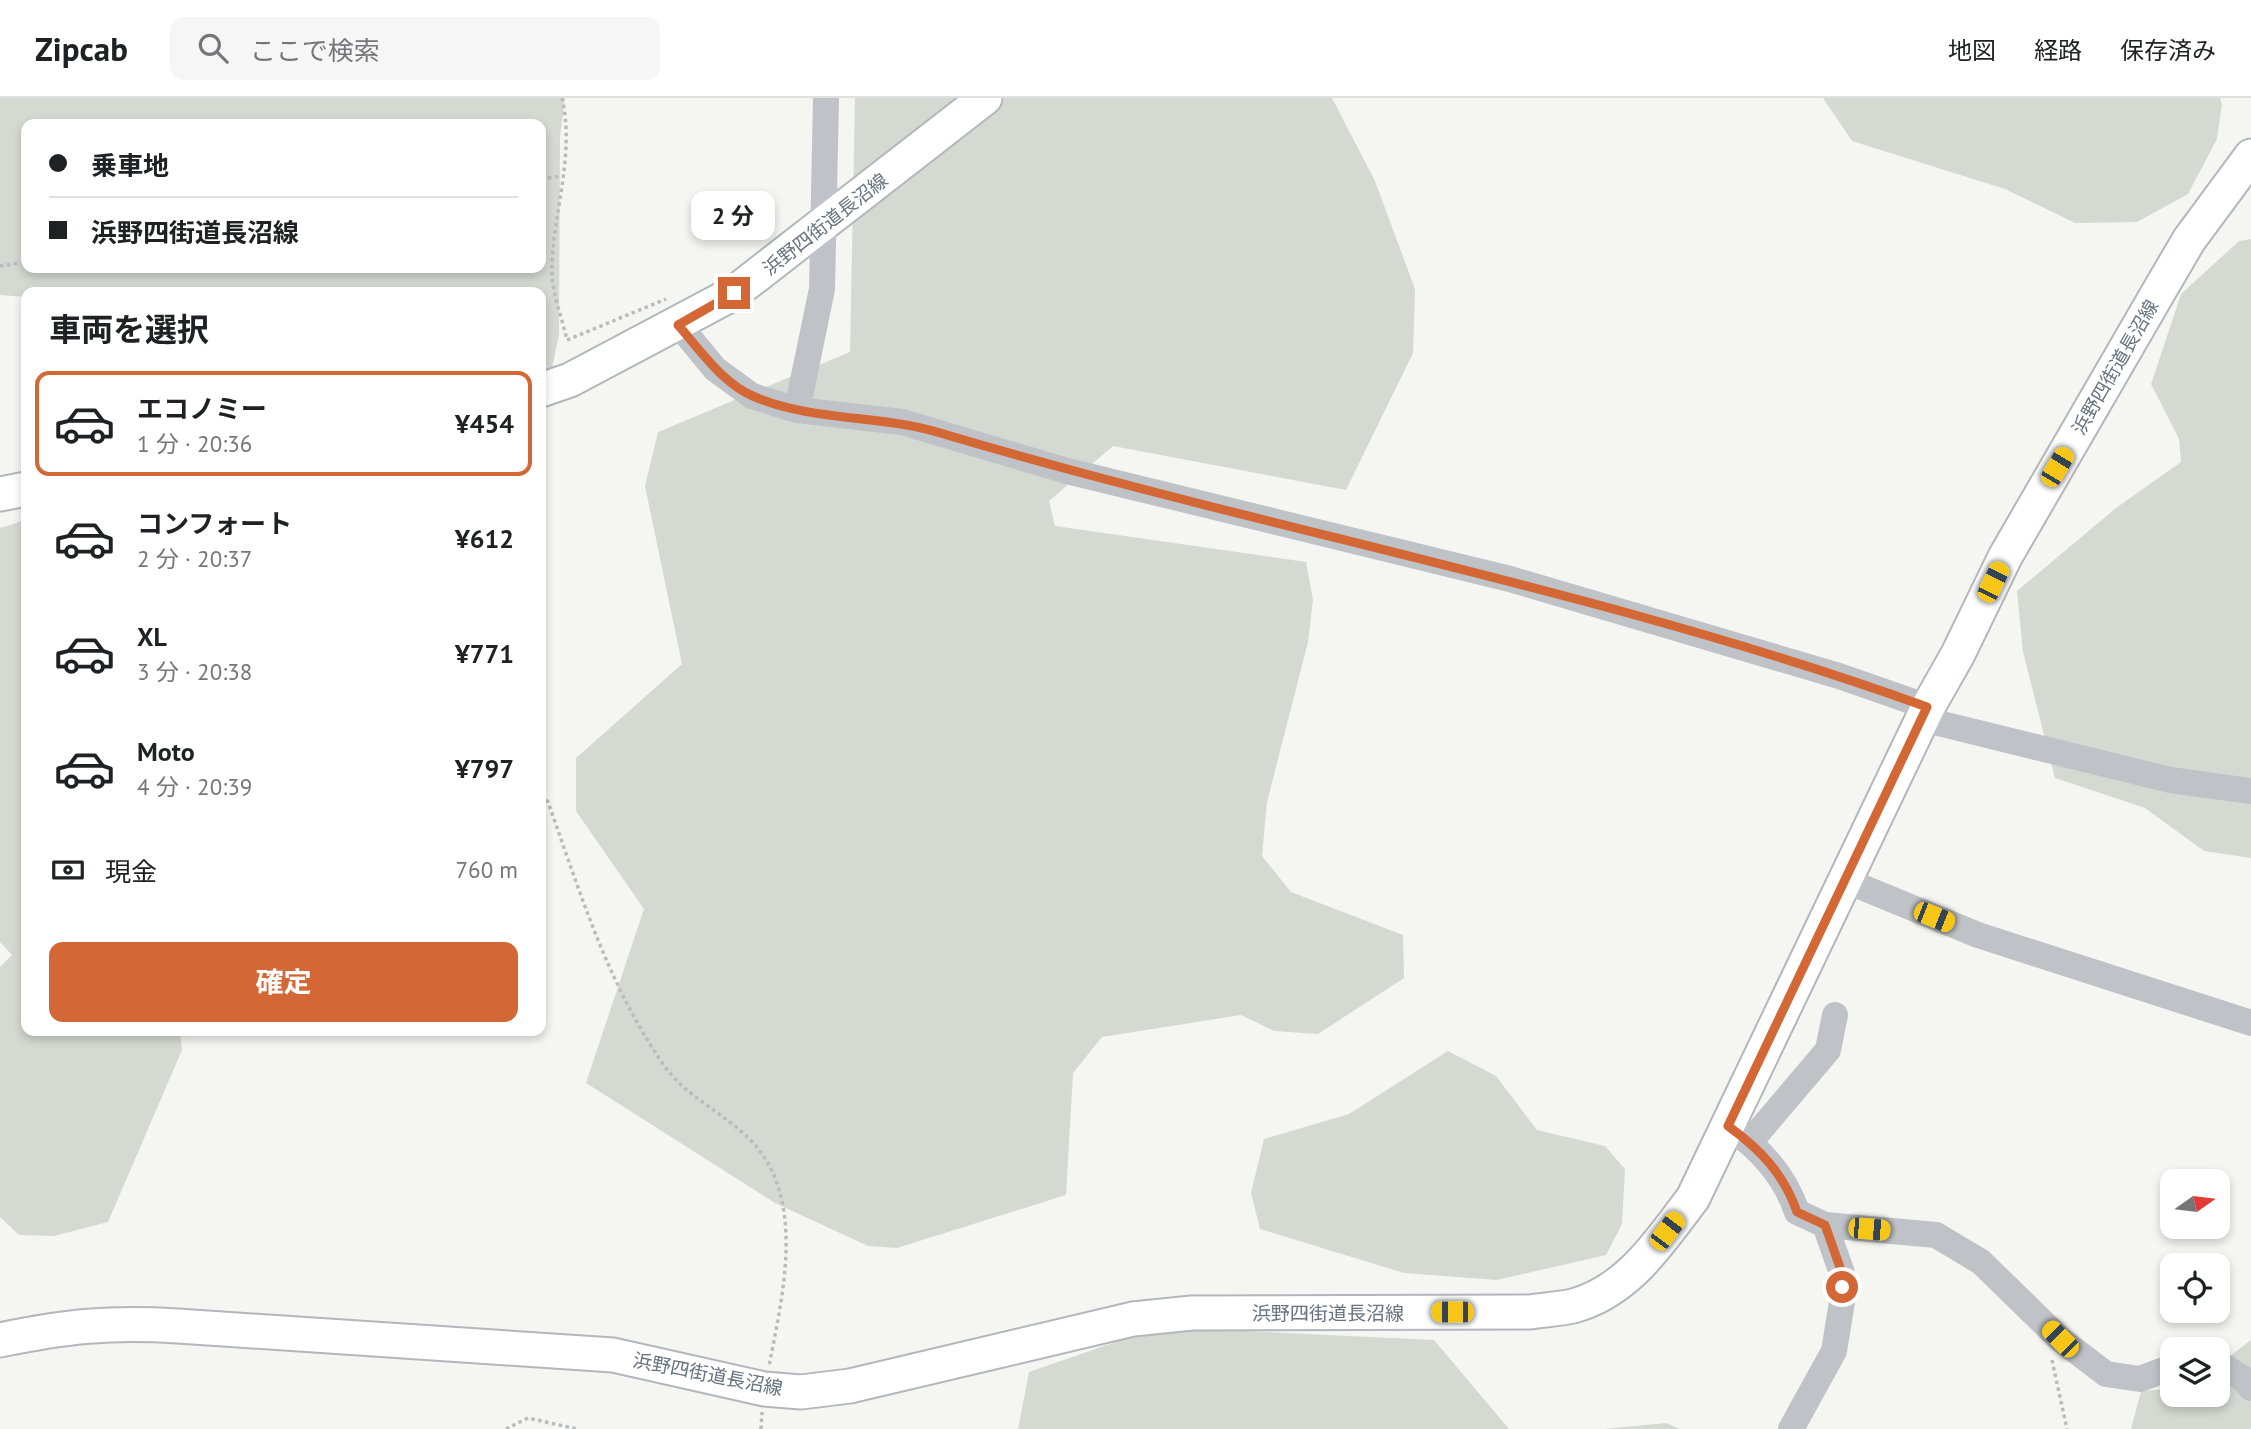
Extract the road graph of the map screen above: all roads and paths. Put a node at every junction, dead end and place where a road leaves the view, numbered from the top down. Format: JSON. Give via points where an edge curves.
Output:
{"nodes":[{"id":1,"x":562,"y":98,"type":"edge"},
{"id":2,"x":825,"y":98,"type":"edge"},
{"id":3,"x":985,"y":98,"type":"edge"},
{"id":4,"x":2251,"y":156,"type":"edge"},
{"id":5,"x":563,"y":176,"type":"junction"},
{"id":6,"x":546,"y":178,"type":"edge"},
{"id":7,"x":824,"y":226,"type":"junction"},
{"id":8,"x":21,"y":263,"type":"edge"},
{"id":9,"x":0,"y":266,"type":"edge"},
{"id":10,"x":677,"y":310,"type":"junction"},
{"id":11,"x":546,"y":388,"type":"edge"},
{"id":12,"x":797,"y":410,"type":"junction"},
{"id":13,"x":21,"y":490,"type":"edge"},
{"id":14,"x":0,"y":494,"type":"edge"},
{"id":15,"x":1925,"y":713,"type":"junction"},
{"id":16,"x":2251,"y":791,"type":"edge"},
{"id":17,"x":546,"y":800,"type":"edge"},
{"id":18,"x":1847,"y":881,"type":"junction"},
{"id":19,"x":1835,"y":1015,"type":"dead end"},
{"id":20,"x":2251,"y":1023,"type":"edge"},
{"id":21,"x":1739,"y":1134,"type":"junction"},
{"id":22,"x":1825,"y":1225,"type":"junction"},
{"id":23,"x":2044,"y":1324,"type":"junction"},
{"id":24,"x":0,"y":1340,"type":"edge"},
{"id":25,"x":2230,"y":1370,"type":"edge"},
{"id":26,"x":2160,"y":1372,"type":"edge"},
{"id":27,"x":2251,"y":1388,"type":"edge"},
{"id":28,"x":764,"y":1389,"type":"junction"},
{"id":29,"x":506,"y":1429,"type":"edge"},
{"id":30,"x":577,"y":1429,"type":"edge"},
{"id":31,"x":1791,"y":1429,"type":"edge"},
{"id":32,"x":2067,"y":1429,"type":"edge"}],
"edges":[{"from":1,"to":5,"type":"path","via":[[566,118]]},
{"from":2,"to":7,"type":"street"},
{"from":3,"to":7,"type":"main road","name":"浜野四街道長沼線"},
{"from":4,"to":15,"type":"main road","name":"浜野四街道長沼線","via":[[2189,240],[2005,557]]},
{"from":5,"to":6,"type":"path"},
{"from":5,"to":10,"type":"path","via":[[551,268],[568,340]]},
{"from":7,"to":10,"type":"main road","name":"浜野四街道長沼線","via":[[734,293]]},
{"from":7,"to":12,"type":"street","via":[[822,289]]},
{"from":8,"to":9,"type":"path"},
{"from":10,"to":11,"type":"main road","name":"浜野四街道長沼線","via":[[570,380]]},
{"from":10,"to":12,"type":"street","via":[[715,369],[752,396]]},
{"from":12,"to":15,"type":"street","via":[[902,422],[1067,471],[1510,579],[1839,676]]},
{"from":13,"to":14,"type":"main road"},
{"from":15,"to":16,"type":"street","via":[[2170,780]]},
{"from":15,"to":18,"type":"main road","name":"浜野四街道長沼線"},
{"from":17,"to":28,"type":"path","via":[[604,959],[664,1066],[755,1146],[780,1191],[783,1292]]},
{"from":18,"to":20,"type":"street","via":[[1979,935]]},
{"from":18,"to":21,"type":"main road","name":"浜野四街道長沼線"},
{"from":19,"to":21,"type":"street","via":[[1828,1050]]},
{"from":21,"to":22,"type":"street","via":[[1760,1150],[1797,1212]]},
{"from":21,"to":28,"type":"main road","name":"浜野四街道長沼線","via":[[1642,1265],[1605,1293],[1574,1306],[1530,1312],[1192,1313],[1133,1319],[850,1386],[801,1392]]},
{"from":22,"to":23,"type":"street","via":[[1936,1235],[1981,1262]]},
{"from":22,"to":31,"type":"street","via":[[1842,1273],[1834,1351]]},
{"from":23,"to":26,"type":"street","via":[[2106,1374],[2140,1379]]},
{"from":23,"to":32,"type":"path"},
{"from":24,"to":28,"type":"main road","name":"浜野四街道長沼線","via":[[116,1322],[613,1355]]},
{"from":25,"to":27,"type":"street"},
{"from":29,"to":30,"type":"path","via":[[528,1418]]}]}
